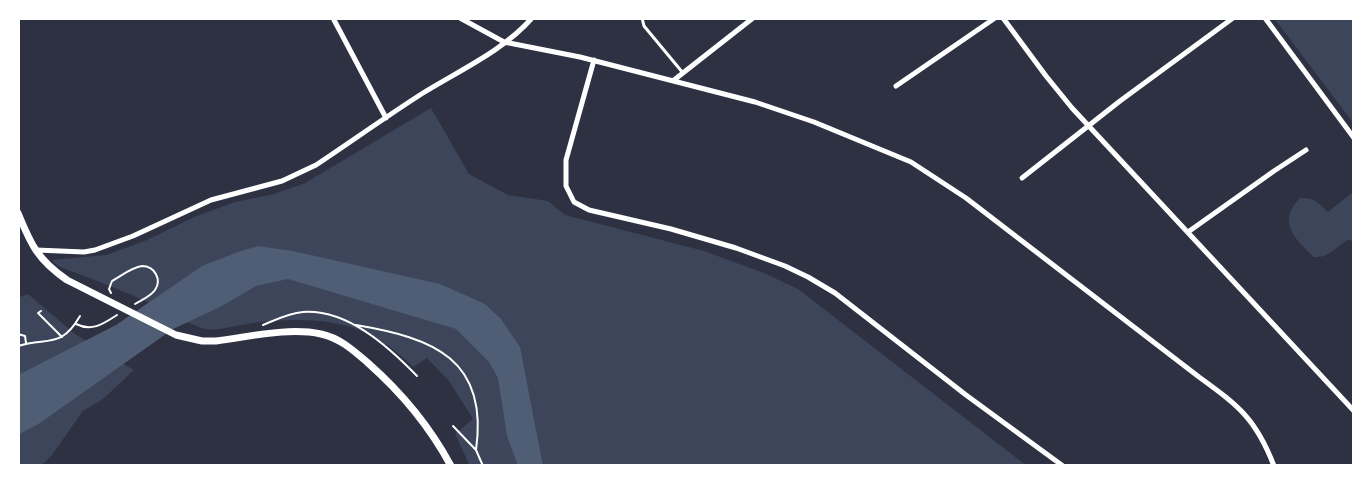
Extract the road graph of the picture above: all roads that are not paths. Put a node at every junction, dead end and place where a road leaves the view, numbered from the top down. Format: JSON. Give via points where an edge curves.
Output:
{"nodes":[{"id":1,"x":333,"y":18,"type":"edge"},
{"id":2,"x":460,"y":18,"type":"edge"},
{"id":3,"x":532,"y":18,"type":"edge"},
{"id":4,"x":642,"y":18,"type":"edge"},
{"id":5,"x":753,"y":18,"type":"edge"},
{"id":6,"x":995,"y":18,"type":"edge"},
{"id":7,"x":1003,"y":18,"type":"edge"},
{"id":8,"x":1233,"y":18,"type":"edge"},
{"id":9,"x":1265,"y":18,"type":"edge"},
{"id":10,"x":504,"y":42,"type":"junction"},
{"id":11,"x":594,"y":60,"type":"junction"},
{"id":12,"x":683,"y":73,"type":"junction"},
{"id":13,"x":674,"y":80,"type":"junction"},
{"id":14,"x":896,"y":86,"type":"dead end"},
{"id":15,"x":386,"y":118,"type":"junction"},
{"id":16,"x":1089,"y":125,"type":"junction"},
{"id":17,"x":1354,"y":138,"type":"edge"},
{"id":18,"x":1306,"y":150,"type":"dead end"},
{"id":19,"x":1022,"y":178,"type":"dead end"},
{"id":20,"x":18,"y":213,"type":"edge"},
{"id":21,"x":1188,"y":232,"type":"junction"},
{"id":22,"x":35,"y":250,"type":"junction"},
{"id":23,"x":1354,"y":411,"type":"edge"},
{"id":24,"x":451,"y":466,"type":"edge"},
{"id":25,"x":1063,"y":466,"type":"edge"},
{"id":26,"x":1274,"y":466,"type":"edge"}],
"edges":[{"from":1,"to":15,"type":"street"},
{"from":2,"to":10,"type":"street"},
{"from":3,"to":10,"type":"street"},
{"from":4,"to":12,"type":"lane","via":[[644,26]]},
{"from":5,"to":12,"type":"street"},
{"from":6,"to":14,"type":"street"},
{"from":7,"to":16,"type":"street"},
{"from":8,"to":16,"type":"street"},
{"from":9,"to":17,"type":"street"},
{"from":10,"to":11,"type":"street"},
{"from":10,"to":15,"type":"street"},
{"from":11,"to":13,"type":"street"},
{"from":11,"to":25,"type":"street","via":[[566,160],[567,186],[574,201],[589,210],[736,248],[808,277],[835,293]]},
{"from":12,"to":13,"type":"street"},
{"from":13,"to":26,"type":"street","via":[[814,122],[891,153],[934,176],[1233,401],[1255,424]]},
{"from":15,"to":22,"type":"street","via":[[316,165],[282,181],[211,200],[95,250]]},
{"from":16,"to":19,"type":"street"},
{"from":16,"to":21,"type":"street"},
{"from":18,"to":21,"type":"street"},
{"from":20,"to":22,"type":"street"},
{"from":21,"to":23,"type":"street"},
{"from":22,"to":24,"type":"street","via":[[51,270],[67,280],[176,334],[202,341],[292,332],[330,337],[354,351],[403,395]]}]}
